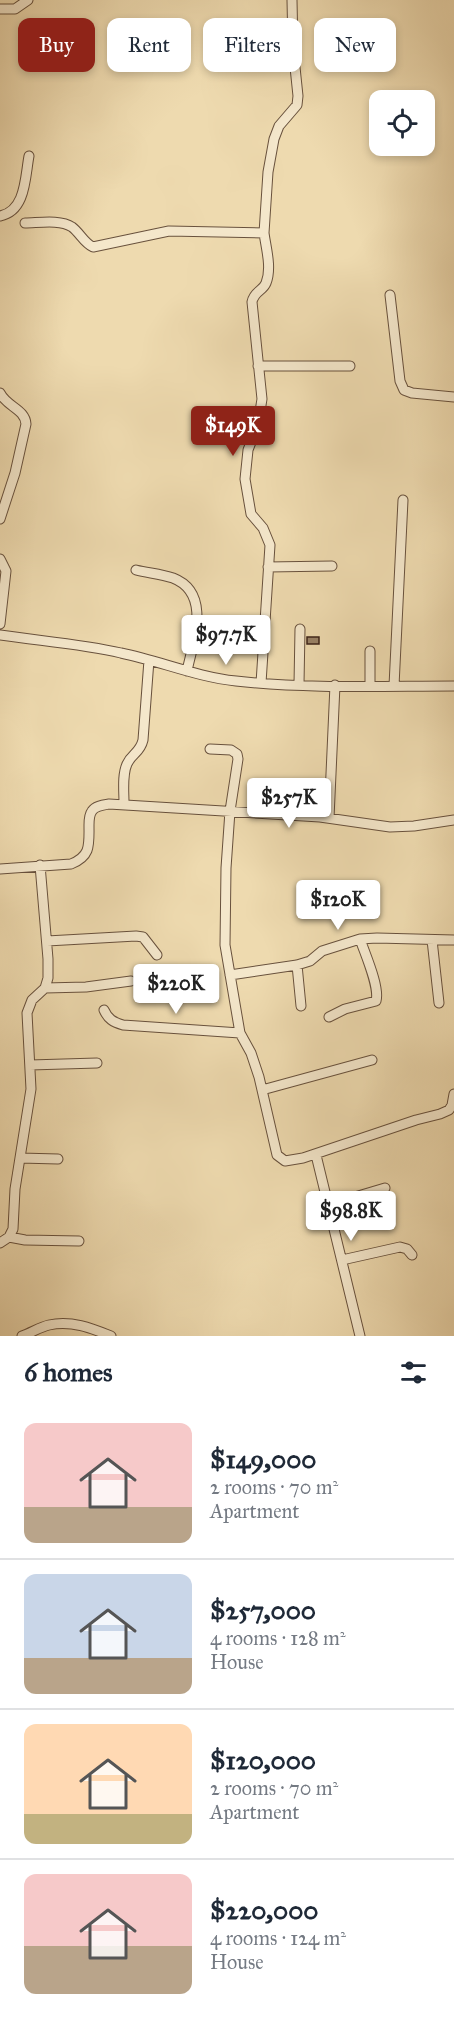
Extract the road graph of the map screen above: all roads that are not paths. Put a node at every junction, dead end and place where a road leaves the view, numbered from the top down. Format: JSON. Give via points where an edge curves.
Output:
{"nodes":[{"id":1,"x":28,"y":0,"type":"edge"},
{"id":2,"x":292,"y":0,"type":"edge"},
{"id":3,"x":0,"y":9,"type":"edge"},
{"id":4,"x":29,"y":156,"type":"dead end"},
{"id":5,"x":0,"y":216,"type":"edge"},
{"id":6,"x":25,"y":223,"type":"dead end"},
{"id":7,"x":264,"y":233,"type":"junction"},
{"id":8,"x":390,"y":295,"type":"dead end"},
{"id":9,"x":258,"y":366,"type":"junction"},
{"id":10,"x":350,"y":366,"type":"dead end"},
{"id":11,"x":0,"y":393,"type":"edge"},
{"id":12,"x":454,"y":397,"type":"edge"},
{"id":13,"x":403,"y":500,"type":"dead end"},
{"id":14,"x":0,"y":519,"type":"edge"},
{"id":15,"x":0,"y":559,"type":"edge"},
{"id":16,"x":332,"y":566,"type":"dead end"},
{"id":17,"x":268,"y":567,"type":"junction"},
{"id":18,"x":136,"y":570,"type":"dead end"},
{"id":19,"x":0,"y":624,"type":"edge"},
{"id":20,"x":300,"y":629,"type":"dead end"},
{"id":21,"x":0,"y":635,"type":"edge"},
{"id":22,"x":370,"y":651,"type":"dead end"},
{"id":23,"x":149,"y":660,"type":"junction"},
{"id":24,"x":187,"y":671,"type":"junction"},
{"id":25,"x":261,"y":683,"type":"junction"},
{"id":26,"x":299,"y":684,"type":"junction"},
{"id":27,"x":335,"y":685,"type":"junction"},
{"id":28,"x":370,"y":685,"type":"junction"},
{"id":29,"x":394,"y":686,"type":"junction"},
{"id":30,"x":454,"y":686,"type":"edge"},
{"id":31,"x":210,"y":749,"type":"dead end"},
{"id":32,"x":124,"y":803,"type":"junction"},
{"id":33,"x":230,"y":811,"type":"junction"},
{"id":34,"x":329,"y":818,"type":"junction"},
{"id":35,"x":454,"y":820,"type":"edge"},
{"id":36,"x":40,"y":865,"type":"junction"},
{"id":37,"x":0,"y":869,"type":"edge"},
{"id":38,"x":360,"y":939,"type":"junction"},
{"id":39,"x":432,"y":940,"type":"junction"},
{"id":40,"x":454,"y":940,"type":"edge"},
{"id":41,"x":47,"y":941,"type":"junction"},
{"id":42,"x":157,"y":955,"type":"dead end"},
{"id":43,"x":297,"y":965,"type":"junction"},
{"id":44,"x":230,"y":975,"type":"junction"},
{"id":45,"x":131,"y":981,"type":"dead end"},
{"id":46,"x":45,"y":988,"type":"junction"},
{"id":47,"x":439,"y":1003,"type":"dead end"},
{"id":48,"x":301,"y":1006,"type":"dead end"},
{"id":49,"x":104,"y":1010,"type":"dead end"},
{"id":50,"x":329,"y":1017,"type":"dead end"},
{"id":51,"x":240,"y":1033,"type":"junction"},
{"id":52,"x":372,"y":1059,"type":"dead end"},
{"id":53,"x":97,"y":1063,"type":"dead end"},
{"id":54,"x":30,"y":1065,"type":"junction"},
{"id":55,"x":262,"y":1090,"type":"junction"},
{"id":56,"x":454,"y":1094,"type":"edge"},
{"id":57,"x":316,"y":1155,"type":"junction"},
{"id":58,"x":20,"y":1158,"type":"junction"},
{"id":59,"x":58,"y":1160,"type":"dead end"},
{"id":60,"x":385,"y":1188,"type":"dead end"},
{"id":61,"x":328,"y":1205,"type":"junction"},
{"id":62,"x":9,"y":1237,"type":"junction"},
{"id":63,"x":79,"y":1241,"type":"dead end"},
{"id":64,"x":0,"y":1243,"type":"edge"},
{"id":65,"x":412,"y":1255,"type":"dead end"},
{"id":66,"x":342,"y":1260,"type":"junction"},
{"id":67,"x":22,"y":1336,"type":"edge"},
{"id":68,"x":111,"y":1336,"type":"edge"},
{"id":69,"x":360,"y":1336,"type":"edge"}],
"edges":[{"from":1,"to":3,"type":"street","via":[[15,9]]},
{"from":2,"to":7,"type":"street","via":[[297,105],[279,126],[274,139]]},
{"from":4,"to":5,"type":"street","via":[[15,210]]},
{"from":6,"to":7,"type":"street","via":[[64,223],[93,247],[169,231]]},
{"from":7,"to":9,"type":"street","via":[[266,282],[252,302]]},
{"from":8,"to":12,"type":"street","via":[[404,390]]},
{"from":9,"to":10,"type":"street"},
{"from":9,"to":17,"type":"street","via":[[261,413],[248,450],[245,479],[251,513],[270,545]]},
{"from":11,"to":14,"type":"street","via":[[4,401],[26,417],[15,473]]},
{"from":13,"to":29,"type":"street"},
{"from":15,"to":19,"type":"street","via":[[6,571]]},
{"from":16,"to":17,"type":"street"},
{"from":17,"to":25,"type":"street"},
{"from":18,"to":24,"type":"street","via":[[172,578],[186,587],[196,603],[198,616]]},
{"from":20,"to":26,"type":"street"},
{"from":21,"to":23,"type":"street","via":[[99,648]]},
{"from":22,"to":28,"type":"street"},
{"from":23,"to":24,"type":"street"},
{"from":23,"to":32,"type":"street","via":[[143,740],[127,765]]},
{"from":24,"to":25,"type":"street"},
{"from":25,"to":26,"type":"street"},
{"from":26,"to":27,"type":"street"},
{"from":27,"to":28,"type":"street"},
{"from":27,"to":34,"type":"street"},
{"from":28,"to":29,"type":"street"},
{"from":29,"to":30,"type":"street"},
{"from":31,"to":33,"type":"street","via":[[237,754]]},
{"from":32,"to":33,"type":"street"},
{"from":32,"to":36,"type":"street","via":[[92,810],[88,849],[80,860]]},
{"from":33,"to":34,"type":"street"},
{"from":33,"to":44,"type":"street","via":[[225,945]]},
{"from":34,"to":35,"type":"street","via":[[390,827]]},
{"from":36,"to":37,"type":"street"},
{"from":36,"to":41,"type":"street"},
{"from":38,"to":39,"type":"street"},
{"from":38,"to":43,"type":"street","via":[[322,951]]},
{"from":38,"to":50,"type":"street","via":[[378,996],[376,1001]]},
{"from":39,"to":40,"type":"street"},
{"from":39,"to":47,"type":"street"},
{"from":41,"to":42,"type":"street","via":[[136,936],[143,937]]},
{"from":41,"to":46,"type":"street","via":[[49,968]]},
{"from":43,"to":44,"type":"street"},
{"from":43,"to":48,"type":"street"},
{"from":44,"to":51,"type":"street"},
{"from":45,"to":46,"type":"street"},
{"from":46,"to":54,"type":"street","via":[[32,1000],[27,1012]]},
{"from":49,"to":51,"type":"street","via":[[114,1023],[123,1025]]},
{"from":51,"to":55,"type":"street","via":[[251,1053]]},
{"from":52,"to":55,"type":"street"},
{"from":53,"to":54,"type":"street"},
{"from":54,"to":58,"type":"street","via":[[31,1089]]},
{"from":55,"to":57,"type":"street","via":[[277,1155],[285,1161]]},
{"from":56,"to":57,"type":"street","via":[[449,1110],[440,1114]]},
{"from":57,"to":61,"type":"street"},
{"from":58,"to":59,"type":"street"},
{"from":58,"to":62,"type":"street"},
{"from":60,"to":61,"type":"street"},
{"from":61,"to":66,"type":"street"},
{"from":62,"to":63,"type":"street"},
{"from":62,"to":64,"type":"street"},
{"from":65,"to":66,"type":"street","via":[[400,1247]]},
{"from":66,"to":69,"type":"street"},
{"from":67,"to":68,"type":"street","via":[[47,1325],[69,1323]]}]}
